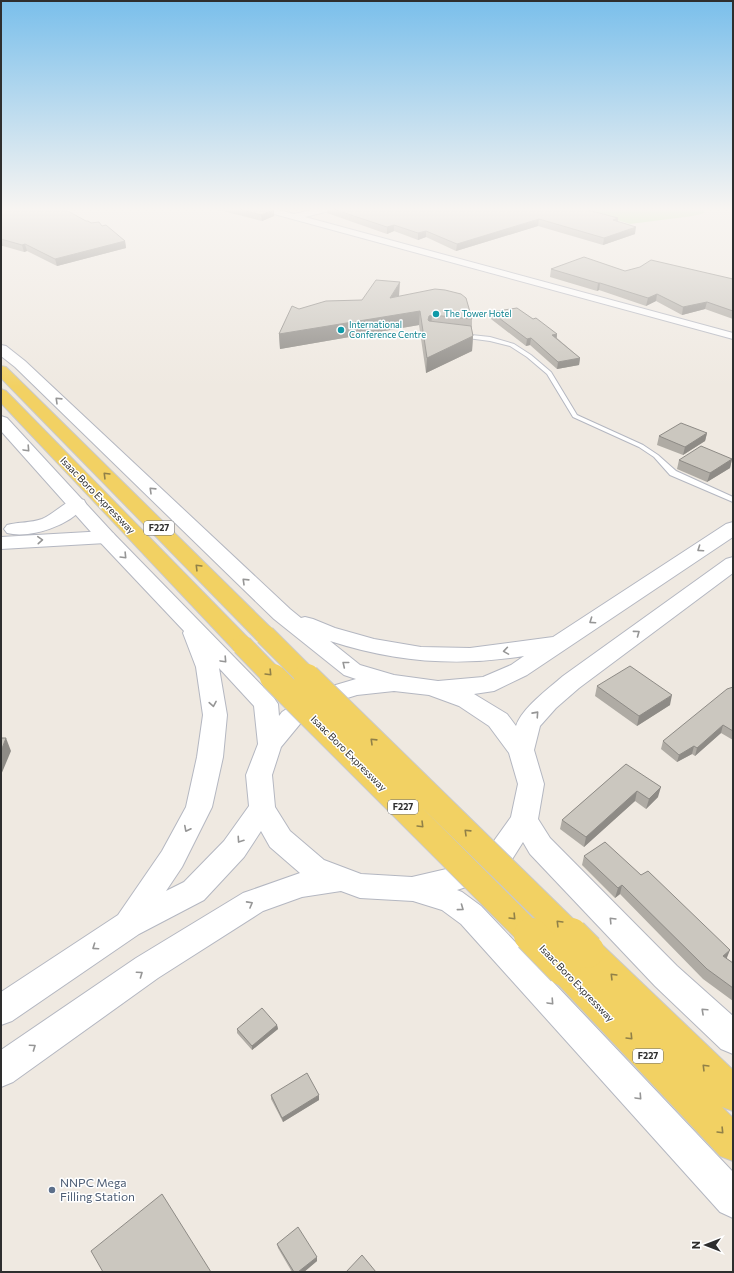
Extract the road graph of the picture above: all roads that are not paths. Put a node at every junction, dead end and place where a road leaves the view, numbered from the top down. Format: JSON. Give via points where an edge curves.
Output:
{"nodes":[{"id":1,"x":487,"y":268,"type":"edge"},
{"id":2,"x":453,"y":335,"type":"edge"},
{"id":3,"x":733,"y":336,"type":"edge"},
{"id":4,"x":1,"y":350,"type":"edge"},
{"id":5,"x":1,"y":370,"type":"edge"},
{"id":6,"x":1,"y":394,"type":"edge"},
{"id":7,"x":1,"y":421,"type":"edge"},
{"id":8,"x":733,"y":500,"type":"edge"},
{"id":9,"x":77,"y":504,"type":"junction"},
{"id":10,"x":733,"y":528,"type":"edge"},
{"id":11,"x":1,"y":530,"type":"edge"},
{"id":12,"x":106,"y":538,"type":"junction"},
{"id":13,"x":1,"y":543,"type":"edge"},
{"id":14,"x":733,"y":563,"type":"edge"},
{"id":15,"x":282,"y":614,"type":"junction"},
{"id":16,"x":192,"y":626,"type":"junction"},
{"id":17,"x":254,"y":640,"type":"junction"},
{"id":18,"x":559,"y":643,"type":"junction"},
{"id":19,"x":394,"y":683,"type":"junction"},
{"id":20,"x":432,"y":687,"type":"junction"},
{"id":21,"x":270,"y":744,"type":"junction"},
{"id":22,"x":521,"y":750,"type":"junction"},
{"id":23,"x":262,"y":808,"type":"junction"},
{"id":24,"x":524,"y":820,"type":"junction"},
{"id":25,"x":342,"y":879,"type":"junction"},
{"id":26,"x":412,"y":889,"type":"junction"},
{"id":27,"x":128,"y":925,"type":"junction"},
{"id":28,"x":575,"y":960,"type":"junction"},
{"id":29,"x":1,"y":1010,"type":"edge"},
{"id":30,"x":733,"y":1038,"type":"edge"},
{"id":31,"x":1,"y":1070,"type":"edge"},
{"id":32,"x":733,"y":1094,"type":"edge"},
{"id":33,"x":733,"y":1143,"type":"edge"},
{"id":34,"x":733,"y":1199,"type":"edge"}],
"edges":[{"from":1,"to":3,"type":"street"},
{"from":2,"to":8,"type":"lane","via":[[490,339],[512,345],[549,373],[575,416],[641,446],[656,456],[673,473]]},
{"from":15,"to":4,"type":"main road","one_way":true,"via":[[20,364]]},
{"from":17,"to":5,"type":"main road","name":"Isaac Boro Expressway","number":"F227","one_way":true,"via":[[53,422]]},
{"from":6,"to":17,"type":"main road","name":"Isaac Boro Expressway","number":"F227"},
{"from":7,"to":9,"type":"main road","one_way":true},
{"from":9,"to":11,"type":"main road","via":[[61,518],[34,528]]},
{"from":9,"to":12,"type":"main road"},
{"from":10,"to":18,"type":"main road","one_way":true},
{"from":13,"to":12,"type":"main road","one_way":true},
{"from":12,"to":16,"type":"main road","one_way":true},
{"from":22,"to":14,"type":"main road","one_way":true,"via":[[529,723],[548,702],[571,682]]},
{"from":18,"to":15,"type":"main road","one_way":true,"via":[[493,653],[453,655],[407,652],[369,646],[334,636]]},
{"from":19,"to":15,"type":"main road","one_way":true,"via":[[352,670]]},
{"from":16,"to":21,"type":"main road","one_way":true,"via":[[266,704]]},
{"from":16,"to":27,"type":"main road","one_way":true,"via":[[206,667],[215,714],[210,757],[199,807],[172,859]]},
{"from":17,"to":28,"type":"main road","name":"Isaac Boro Expressway","number":"F227","bridge":true},
{"from":18,"to":20,"type":"main road","via":[[519,670],[486,685]]},
{"from":19,"to":20,"type":"main road"},
{"from":19,"to":21,"type":"main road","via":[[356,687],[320,698],[291,718]]},
{"from":20,"to":22,"type":"main road","via":[[467,700],[498,720]]},
{"from":21,"to":23,"type":"main road","via":[[259,775]]},
{"from":22,"to":24,"type":"main road","via":[[531,784]]},
{"from":23,"to":25,"type":"main road","via":[[280,839],[314,868]]},
{"from":23,"to":27,"type":"main road","one_way":true,"via":[[234,849],[194,891]]},
{"from":24,"to":26,"type":"main road","via":[[501,853],[462,877]]},
{"from":30,"to":24,"type":"main road","one_way":true,"via":[[666,976],[546,852]]},
{"from":25,"to":26,"type":"main road","via":[[360,886]]},
{"from":31,"to":25,"type":"main road","one_way":true,"via":[[153,965],[253,902],[301,885]]},
{"from":26,"to":34,"type":"main road","one_way":true,"via":[[452,901],[471,915]]},
{"from":27,"to":29,"type":"main road","one_way":true},
{"from":32,"to":28,"type":"main road","name":"Isaac Boro Expressway","number":"F227","one_way":true},
{"from":28,"to":33,"type":"main road","name":"Isaac Boro Expressway","number":"F227","one_way":true}]}
